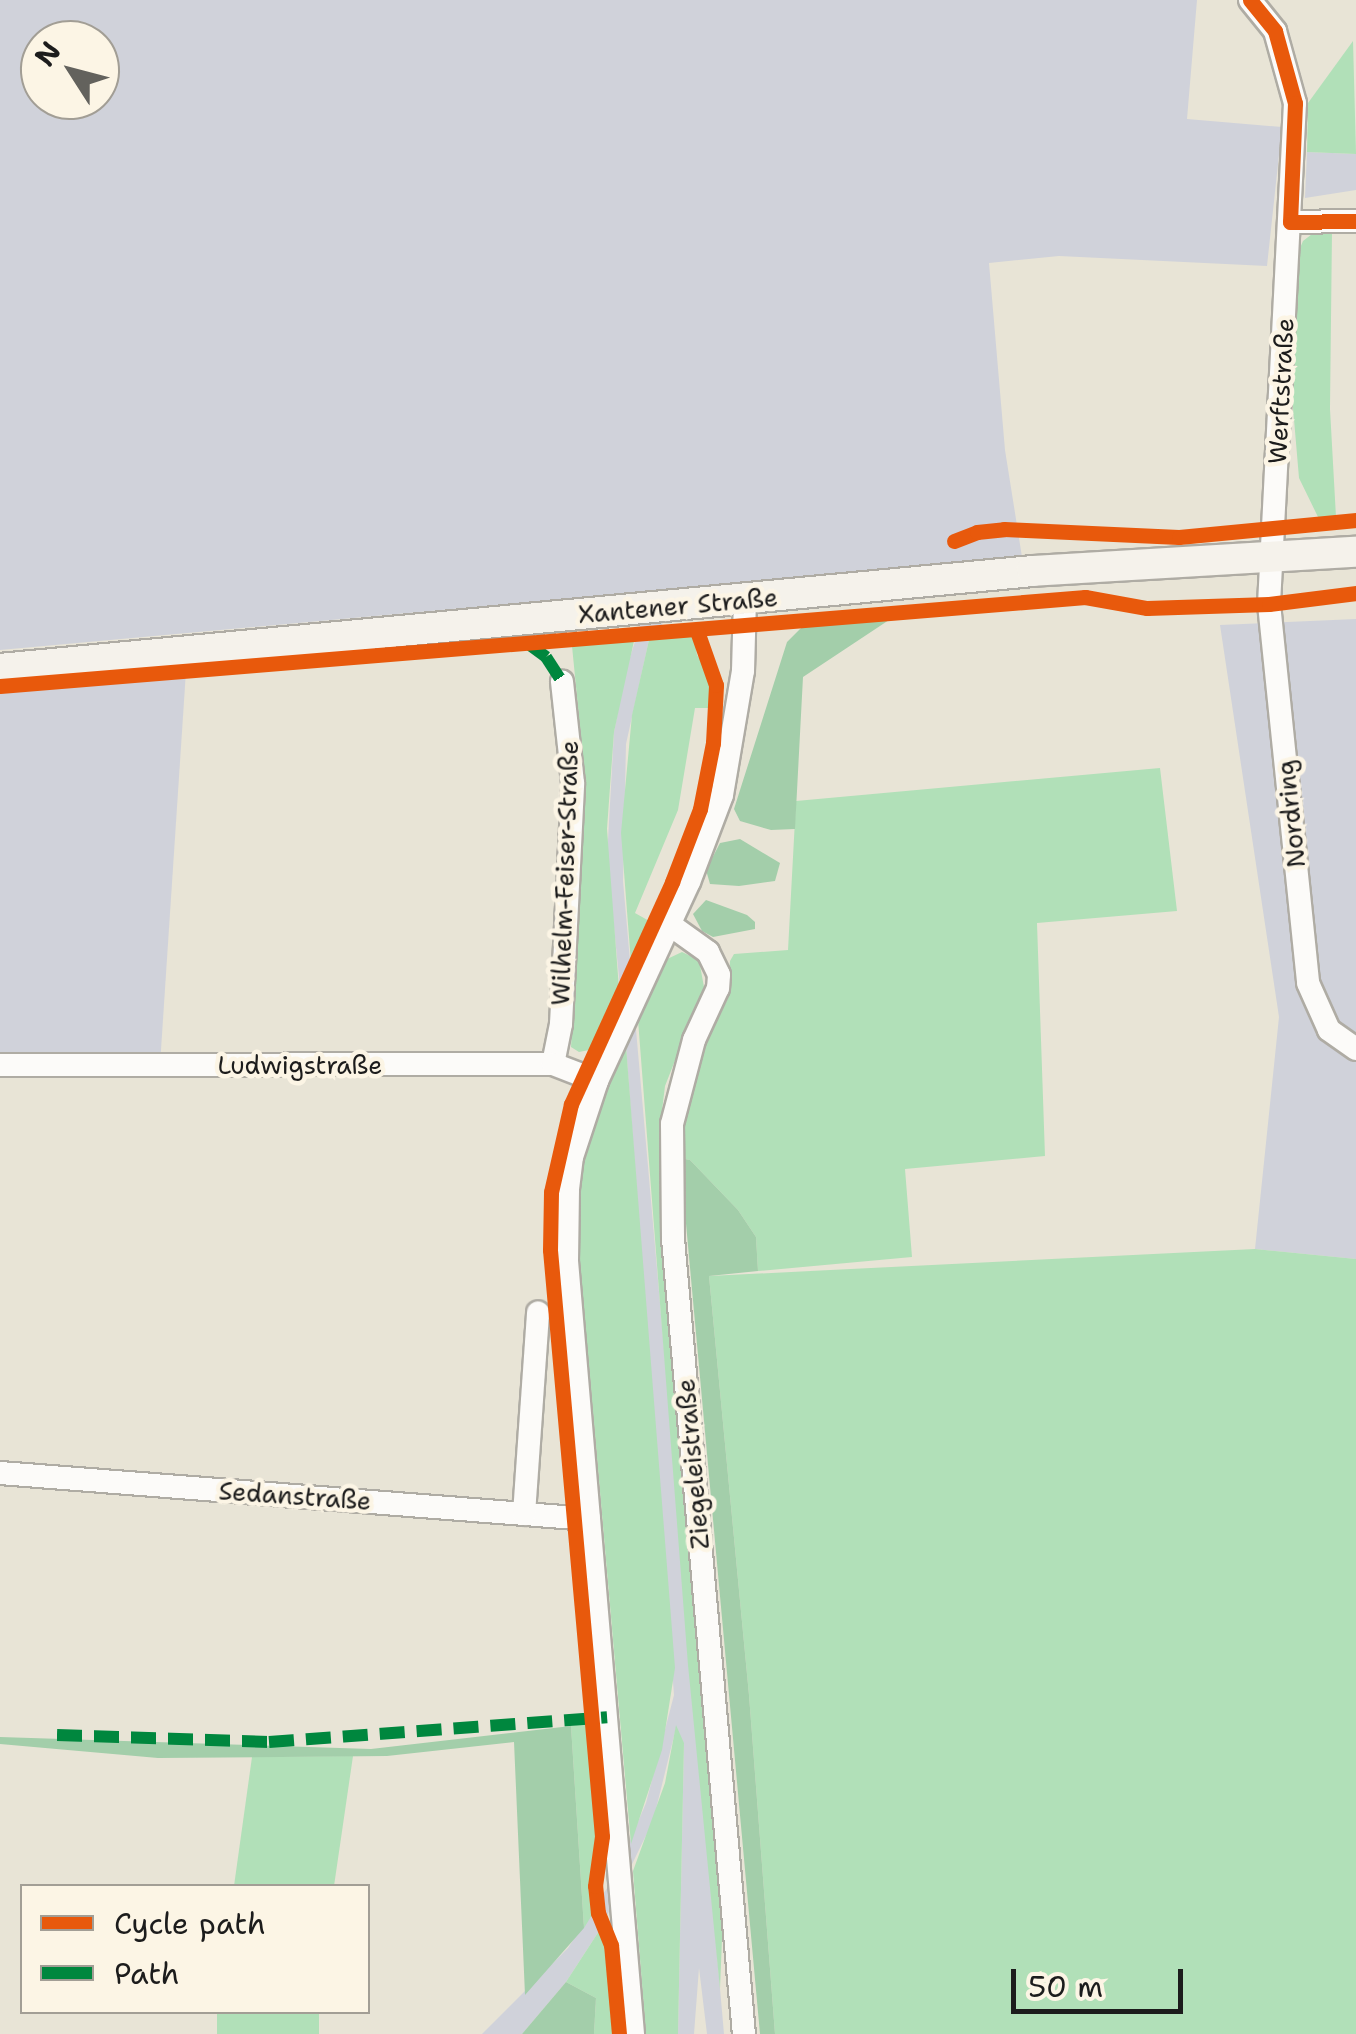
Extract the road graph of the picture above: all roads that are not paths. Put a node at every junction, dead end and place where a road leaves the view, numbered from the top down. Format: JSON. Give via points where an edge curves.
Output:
{"nodes":[{"id":1,"x":1250,"y":0,"type":"edge"},
{"id":2,"x":1356,"y":221,"type":"edge"},
{"id":3,"x":1290,"y":222,"type":"junction"},
{"id":4,"x":1356,"y":552,"type":"edge"},
{"id":5,"x":1272,"y":560,"type":"junction"},
{"id":6,"x":745,"y":600,"type":"junction"},
{"id":7,"x":0,"y":669,"type":"edge"},
{"id":8,"x":562,"y":682,"type":"dead end"},
{"id":9,"x":670,"y":924,"type":"junction"},
{"id":10,"x":1356,"y":1049,"type":"edge"},
{"id":11,"x":554,"y":1064,"type":"junction"},
{"id":12,"x":0,"y":1065,"type":"edge"},
{"id":13,"x":596,"y":1081,"type":"junction"},
{"id":14,"x":538,"y":1312,"type":"dead end"},
{"id":15,"x":0,"y":1473,"type":"edge"},
{"id":16,"x":524,"y":1514,"type":"junction"},
{"id":17,"x":589,"y":1519,"type":"junction"},
{"id":18,"x":634,"y":2034,"type":"edge"},
{"id":19,"x":744,"y":2034,"type":"edge"}],
"edges":[{"from":1,"to":3,"type":"street","name":"Werftstraße","via":[[1275,31],[1296,103]]},
{"from":2,"to":3,"type":"street"},
{"from":3,"to":5,"type":"street","name":"Werftstraße"},
{"from":4,"to":5,"type":"main road","name":"Xantener Straße"},
{"from":5,"to":6,"type":"main road","name":"Xantener Straße","via":[[1032,571]]},
{"from":5,"to":10,"type":"street","name":"Nordring","via":[[1269,604],[1308,983],[1329,1030]]},
{"from":6,"to":7,"type":"main road","name":"Xantener Straße"},
{"from":6,"to":9,"type":"street","via":[[731,758]]},
{"from":8,"to":11,"type":"street","name":"Wilhelm-Feiser-Straße","via":[[572,783]]},
{"from":9,"to":13,"type":"street"},
{"from":9,"to":19,"type":"street","name":"Ziegeleistraße","via":[[708,952],[719,974],[680,1087],[671,1190]]},
{"from":11,"to":12,"type":"street","name":"Ludwigstraße"},
{"from":11,"to":13,"type":"street","name":"Ludwigstraße"},
{"from":13,"to":17,"type":"street","via":[[572,1157],[566,1225]]},
{"from":14,"to":16,"type":"street"},
{"from":15,"to":16,"type":"street","name":"Sedanstraße"},
{"from":16,"to":17,"type":"street","name":"Sedanstraße"},
{"from":17,"to":18,"type":"street"}]}
